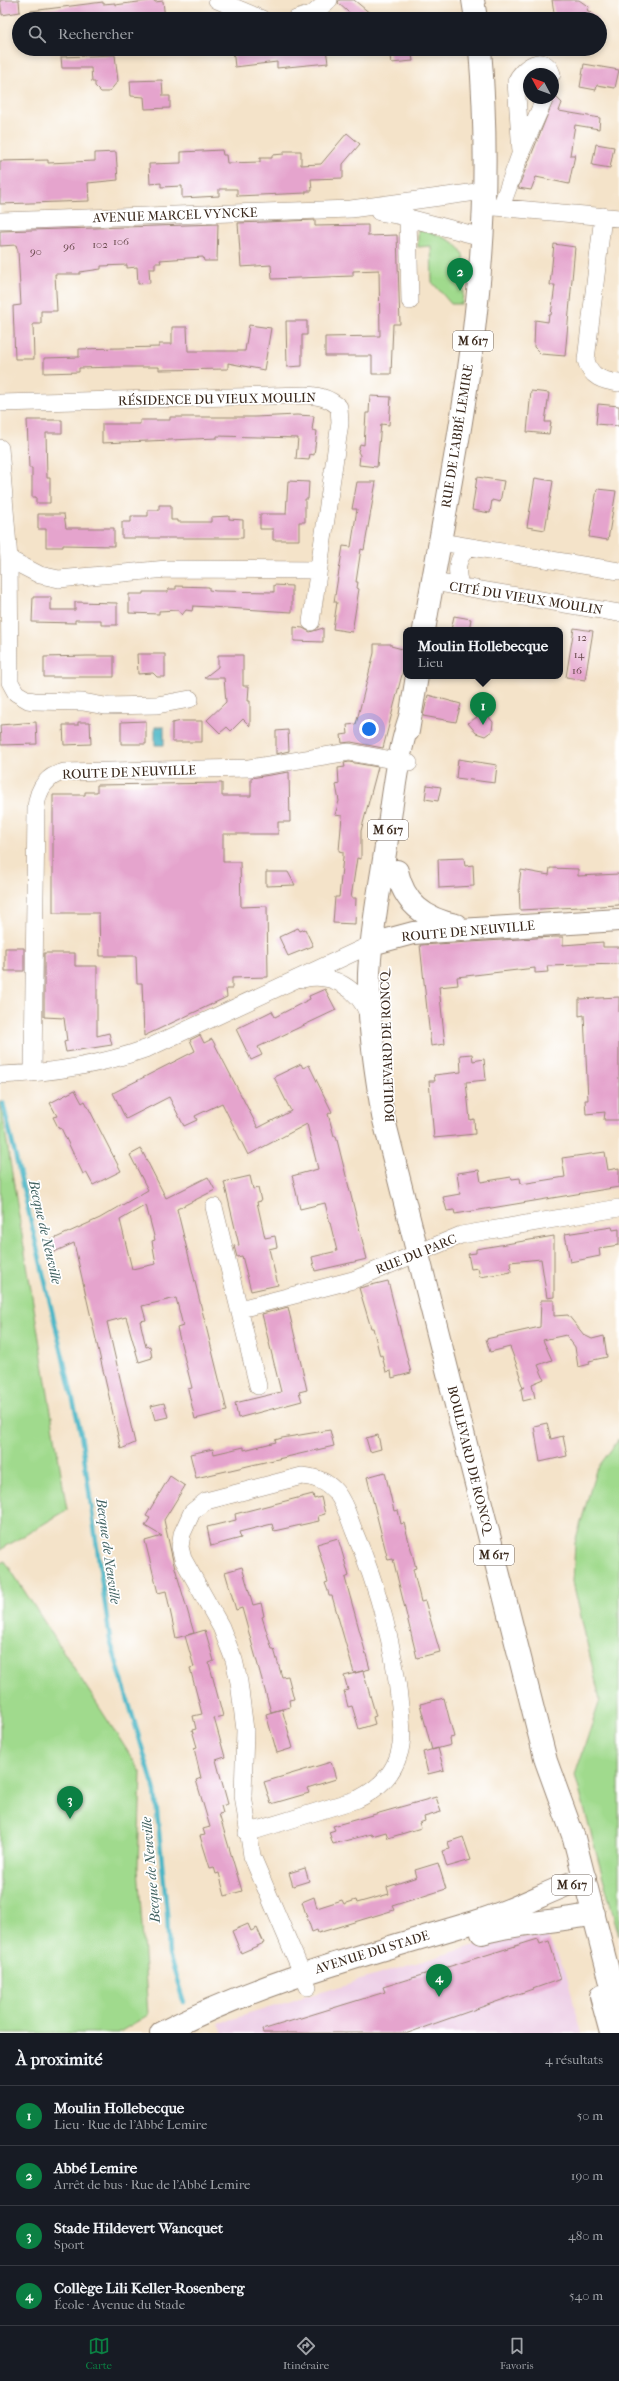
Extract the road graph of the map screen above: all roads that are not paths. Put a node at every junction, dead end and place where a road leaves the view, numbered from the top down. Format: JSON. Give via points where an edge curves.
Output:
{"nodes":[{"id":1,"x":217,"y":0,"type":"edge"},
{"id":2,"x":329,"y":0,"type":"edge"},
{"id":3,"x":473,"y":0,"type":"edge"},
{"id":4,"x":245,"y":12,"type":"edge"},
{"id":5,"x":315,"y":12,"type":"edge"},
{"id":6,"x":475,"y":12,"type":"edge"},
{"id":7,"x":480,"y":56,"type":"edge"},
{"id":8,"x":525,"y":68,"type":"edge"},
{"id":9,"x":549,"y":68,"type":"edge"},
{"id":10,"x":523,"y":70,"type":"edge"},
{"id":11,"x":542,"y":104,"type":"edge"},
{"id":12,"x":521,"y":152,"type":"junction"},
{"id":13,"x":489,"y":202,"type":"junction"},
{"id":14,"x":351,"y":209,"type":"junction"},
{"id":15,"x":408,"y":217,"type":"junction"},
{"id":16,"x":611,"y":217,"type":"edge"},
{"id":17,"x":0,"y":221,"type":"edge"},
{"id":18,"x":482,"y":237,"type":"junction"},
{"id":19,"x":410,"y":300,"type":"dead end"},
{"id":20,"x":619,"y":383,"type":"edge"},
{"id":21,"x":0,"y":403,"type":"edge"},
{"id":22,"x":0,"y":448,"type":"edge"},
{"id":23,"x":440,"y":542,"type":"junction"},
{"id":24,"x":469,"y":546,"type":"junction"},
{"id":25,"x":9,"y":559,"type":"junction"},
{"id":26,"x":318,"y":570,"type":"junction"},
{"id":27,"x":619,"y":571,"type":"edge"},
{"id":28,"x":433,"y":582,"type":"junction"},
{"id":29,"x":461,"y":587,"type":"junction"},
{"id":30,"x":619,"y":613,"type":"edge"},
{"id":31,"x":311,"y":622,"type":"dead end"},
{"id":32,"x":425,"y":627,"type":"edge"},
{"id":33,"x":416,"y":679,"type":"edge"},
{"id":34,"x":190,"y":699,"type":"dead end"},
{"id":35,"x":404,"y":762,"type":"junction"},
{"id":36,"x":397,"y":871,"type":"junction"},
{"id":37,"x":619,"y":920,"type":"edge"},
{"id":38,"x":483,"y":928,"type":"junction"},
{"id":39,"x":380,"y":942,"type":"junction"},
{"id":40,"x":291,"y":982,"type":"junction"},
{"id":41,"x":370,"y":1017,"type":"junction"},
{"id":42,"x":33,"y":1072,"type":"junction"},
{"id":43,"x":0,"y":1075,"type":"edge"},
{"id":44,"x":394,"y":1156,"type":"junction"},
{"id":45,"x":214,"y":1207,"type":"dead end"},
{"id":46,"x":619,"y":1208,"type":"edge"},
{"id":47,"x":418,"y":1252,"type":"junction"},
{"id":48,"x":240,"y":1309,"type":"junction"},
{"id":49,"x":258,"y":1386,"type":"dead end"},
{"id":50,"x":247,"y":1832,"type":"junction"},
{"id":51,"x":578,"y":1881,"type":"junction"},
{"id":52,"x":587,"y":1915,"type":"junction"},
{"id":53,"x":305,"y":1980,"type":"junction"},
{"id":54,"x":619,"y":2014,"type":"edge"},
{"id":55,"x":161,"y":2033,"type":"edge"},
{"id":56,"x":611,"y":2033,"type":"edge"}],
"edges":[{"from":1,"to":4,"type":"street"},
{"from":2,"to":5,"type":"street"},
{"from":3,"to":6,"type":"main road"},
{"from":7,"to":13,"type":"main road","name":"RUE DE L'ABBÉ LEMIRE","number":"M 617"},
{"from":8,"to":9,"type":"street","via":[[540,63]]},
{"from":10,"to":12,"type":"street","via":[[516,82]]},
{"from":11,"to":12,"type":"street"},
{"from":12,"to":13,"type":"street"},
{"from":13,"to":14,"type":"street","name":"AVENUE MARCEL VYNCKE"},
{"from":13,"to":16,"type":"street","name":"AVENUE MARCEL VYNCKE"},
{"from":13,"to":18,"type":"main road","name":"RUE DE L'ABBÉ LEMIRE","number":"M 617"},
{"from":14,"to":15,"type":"street","name":"AVENUE MARCEL VYNCKE"},
{"from":14,"to":17,"type":"street","name":"AVENUE MARCEL VYNCKE"},
{"from":15,"to":18,"type":"street","name":"AVENUE MARCEL VYNCKE"},
{"from":15,"to":19,"type":"street"},
{"from":16,"to":20,"type":"street","via":[[586,360],[591,372],[597,377]]},
{"from":18,"to":23,"type":"main road","name":"RUE DE L'ABBÉ LEMIRE","number":"M 617","via":[[472,350]]},
{"from":21,"to":26,"type":"street","name":"RÉSIDENCE DU VIEUX MOULIN","via":[[306,395],[326,398],[339,407],[340,423]]},
{"from":22,"to":25,"type":"street"},
{"from":23,"to":24,"type":"street"},
{"from":23,"to":28,"type":"main road","name":"RUE DE L'ABBÉ LEMIRE","number":"M 617"},
{"from":24,"to":27,"type":"street"},
{"from":24,"to":29,"type":"street","via":[[457,565]]},
{"from":25,"to":26,"type":"street","via":[[40,575],[59,579],[167,569]]},
{"from":25,"to":34,"type":"street","via":[[10,675],[13,688],[21,696],[34,701],[83,702],[105,706],[157,705]]},
{"from":26,"to":31,"type":"street","name":"RÉSIDENCE DU VIEUX MOULIN"},
{"from":28,"to":29,"type":"street","name":"CITÉ DU VIEUX MOULIN"},
{"from":28,"to":32,"type":"main road","name":"RUE DE L'ABBÉ LEMIRE","number":"M 617"},
{"from":29,"to":30,"type":"street","name":"CITÉ DU VIEUX MOULIN"},
{"from":33,"to":35,"type":"main road","number":"M 617"},
{"from":35,"to":36,"type":"main road","number":"M 617","via":[[410,781]]},
{"from":35,"to":39,"type":"main road","number":"M 617"},
{"from":35,"to":42,"type":"street","name":"ROUTE DE NEUVILLE","via":[[349,752],[249,768],[64,772],[49,778],[40,790],[36,807]]},
{"from":36,"to":38,"type":"main road","via":[[404,893],[417,909],[449,924]]},
{"from":36,"to":39,"type":"main road","number":"M 617"},
{"from":37,"to":38,"type":"main road","name":"ROUTE DE NEUVILLE"},
{"from":38,"to":39,"type":"main road","name":"ROUTE DE NEUVILLE","via":[[414,933]]},
{"from":39,"to":40,"type":"street","name":"ROUTE DE NEUVILLE"},
{"from":39,"to":41,"type":"main road","name":"BOULEVARD DE RONCQ","number":"M 617","via":[[369,973]]},
{"from":39,"to":44,"type":"main road","name":"BOULEVARD DE RONCQ","number":"M 617","via":[[388,1111]]},
{"from":40,"to":41,"type":"street","via":[[318,977],[337,982],[361,999]]},
{"from":40,"to":42,"type":"street","name":"ROUTE DE NEUVILLE","via":[[148,1048],[99,1062]]},
{"from":41,"to":44,"type":"main road","name":"BOULEVARD DE RONCQ","number":"M 617","via":[[380,1100]]},
{"from":42,"to":43,"type":"street","name":"ROUTE DE NEUVILLE"},
{"from":44,"to":47,"type":"main road","name":"BOULEVARD DE RONCQ","number":"M 617"},
{"from":45,"to":48,"type":"street"},
{"from":46,"to":47,"type":"street","name":"RUE DU PARC","via":[[461,1235]]},
{"from":47,"to":48,"type":"street","name":"RUE DU PARC","via":[[353,1280]]},
{"from":47,"to":51,"type":"main road","name":"BOULEVARD DE RONCQ","number":"M 617","via":[[546,1761],[570,1824]]},
{"from":48,"to":49,"type":"street"},
{"from":50,"to":50,"type":"street","via":[[243,1796],[244,1715],[239,1682],[234,1660],[221,1627],[183,1559],[180,1547],[182,1534],[192,1512],[206,1501],[302,1476],[311,1476],[328,1484],[342,1500],[373,1576],[391,1643],[402,1743],[395,1767],[389,1776],[368,1794]]},
{"from":50,"to":53,"type":"street","via":[[252,1856]]},
{"from":51,"to":52,"type":"main road","name":"BOULEVARD DE RONCQ","number":"M 617"},
{"from":51,"to":53,"type":"main road","name":"AVENUE DU STADE","via":[[491,1916]]},
{"from":52,"to":53,"type":"main road","via":[[510,1925]]},
{"from":52,"to":54,"type":"main road","name":"BOULEVARD DE RONCQ","number":"M 617"},
{"from":52,"to":56,"type":"main road","name":"BOULEVARD DE RONCQ","number":"M 617"},
{"from":53,"to":55,"type":"main road","name":"AVENUE DU STADE","via":[[217,2006]]}]}
